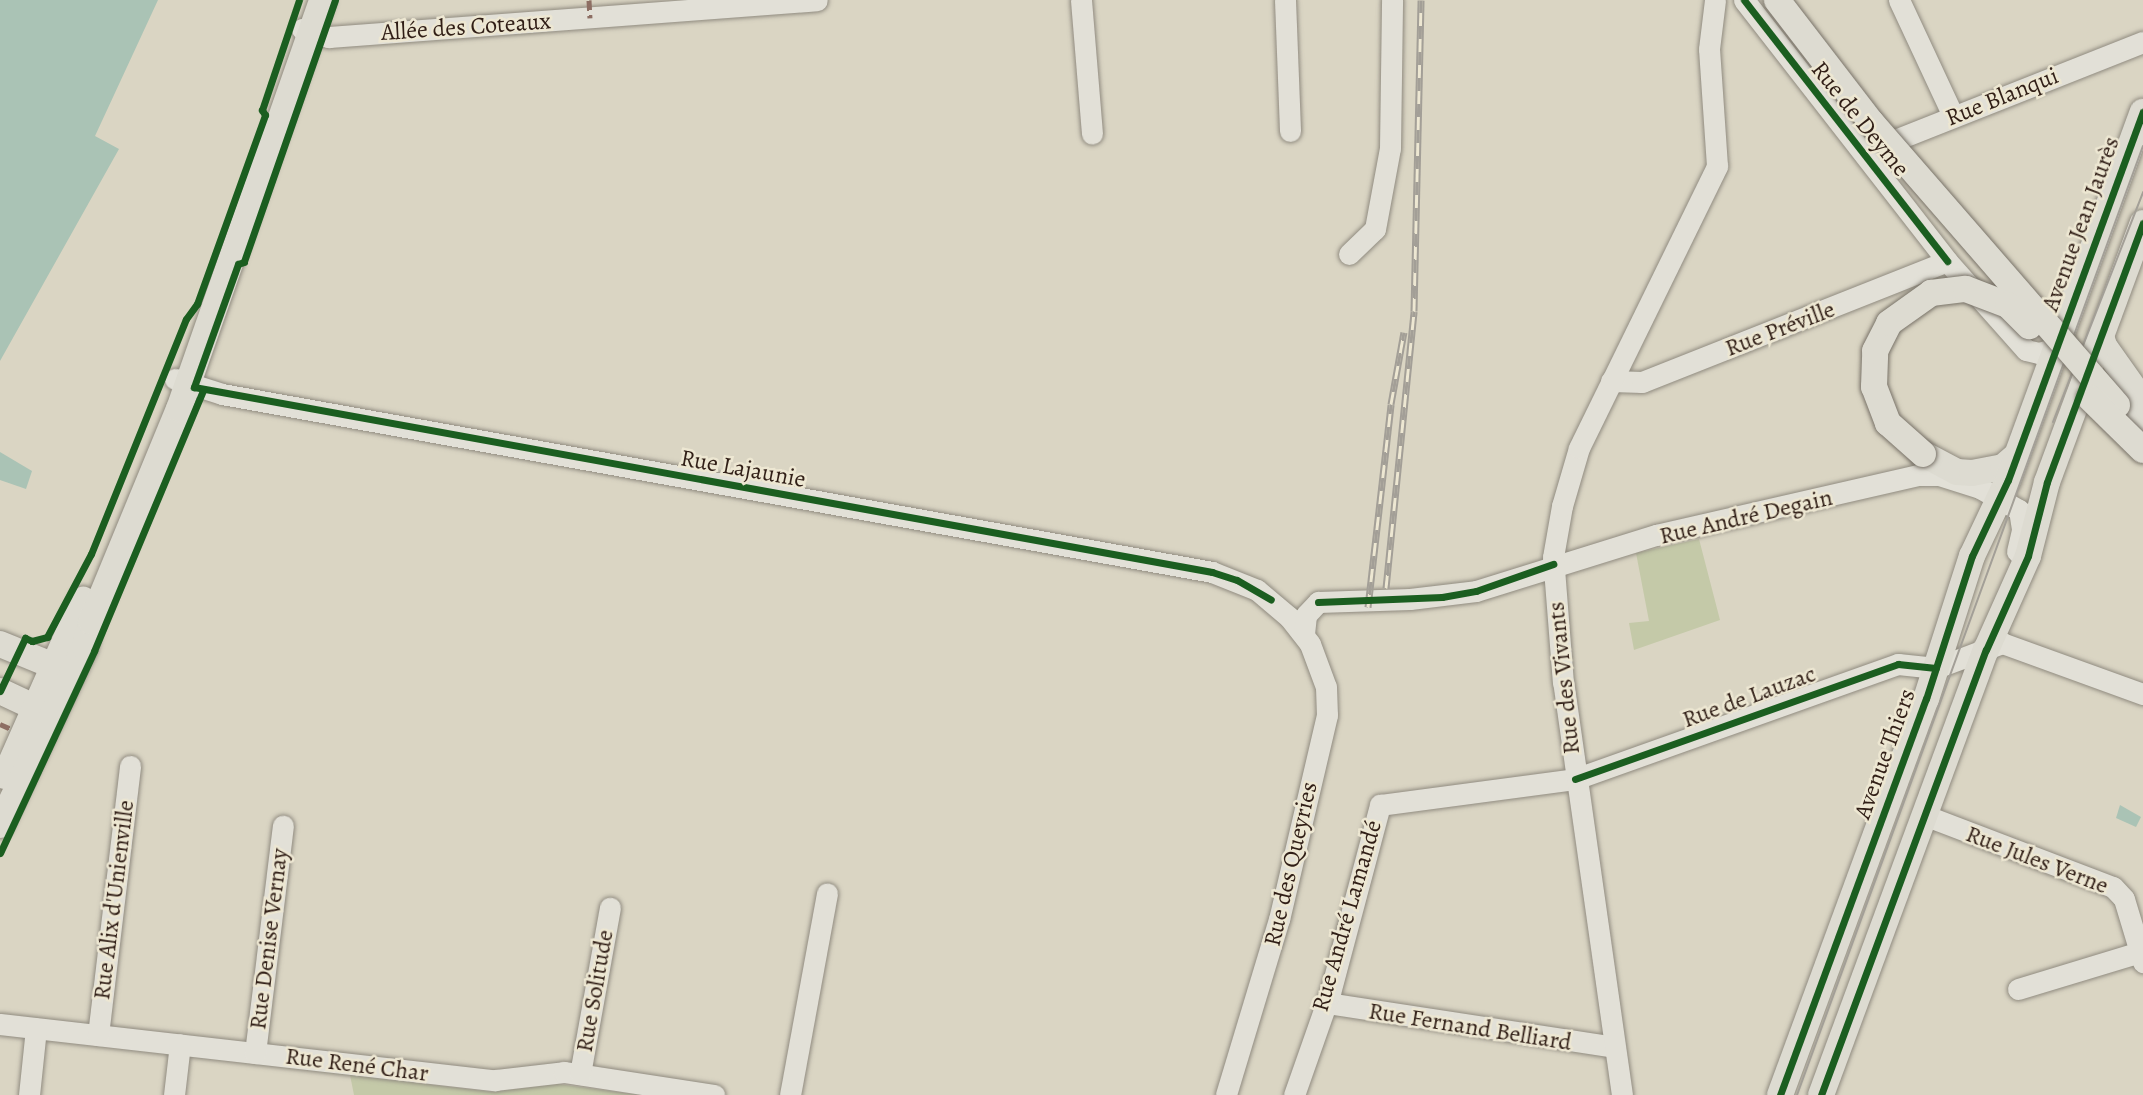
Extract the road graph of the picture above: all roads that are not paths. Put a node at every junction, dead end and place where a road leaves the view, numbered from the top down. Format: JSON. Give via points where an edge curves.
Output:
{"nodes":[{"id":1,"x":312,"y":0,"type":"edge"},
{"id":2,"x":322,"y":0,"type":"edge"},
{"id":3,"x":817,"y":0,"type":"edge"},
{"id":4,"x":1081,"y":0,"type":"edge"},
{"id":5,"x":1284,"y":0,"type":"edge"},
{"id":6,"x":1392,"y":0,"type":"edge"},
{"id":7,"x":1715,"y":0,"type":"edge"},
{"id":8,"x":1744,"y":0,"type":"edge"},
{"id":9,"x":1777,"y":0,"type":"edge"},
{"id":10,"x":1899,"y":0,"type":"edge"},
{"id":11,"x":590,"y":9,"type":"edge"},
{"id":12,"x":312,"y":32,"type":"junction"},
{"id":13,"x":2143,"y":42,"type":"edge"},
{"id":14,"x":2143,"y":112,"type":"edge"},
{"id":15,"x":1953,"y":116,"type":"junction"},
{"id":16,"x":1290,"y":131,"type":"dead end"},
{"id":17,"x":1092,"y":134,"type":"dead end"},
{"id":18,"x":1863,"y":155,"type":"junction"},
{"id":19,"x":2143,"y":223,"type":"edge"},
{"id":20,"x":1349,"y":254,"type":"dead end"},
{"id":21,"x":1947,"y":261,"type":"junction"},
{"id":22,"x":2097,"y":345,"type":"junction"},
{"id":23,"x":2055,"y":348,"type":"junction"},
{"id":24,"x":1611,"y":381,"type":"junction"},
{"id":25,"x":189,"y":385,"type":"junction"},
{"id":26,"x":2135,"y":392,"type":"edge"},
{"id":27,"x":2143,"y":431,"type":"edge"},
{"id":28,"x":2143,"y":448,"type":"edge"},
{"id":29,"x":2017,"y":455,"type":"junction"},
{"id":30,"x":1954,"y":477,"type":"junction"},
{"id":31,"x":1995,"y":507,"type":"junction"},
{"id":32,"x":1553,"y":564,"type":"junction"},
{"id":33,"x":1304,"y":634,"type":"junction"},
{"id":34,"x":0,"y":643,"type":"edge"},
{"id":35,"x":1981,"y":652,"type":"junction"},
{"id":36,"x":1936,"y":668,"type":"junction"},
{"id":37,"x":64,"y":670,"type":"junction"},
{"id":38,"x":0,"y":691,"type":"edge"},
{"id":39,"x":2143,"y":694,"type":"edge"},
{"id":40,"x":44,"y":712,"type":"junction"},
{"id":41,"x":130,"y":766,"type":"dead end"},
{"id":42,"x":1575,"y":779,"type":"junction"},
{"id":43,"x":0,"y":787,"type":"edge"},
{"id":44,"x":1924,"y":815,"type":"junction"},
{"id":45,"x":0,"y":825,"type":"edge"},
{"id":46,"x":283,"y":826,"type":"dead end"},
{"id":47,"x":827,"y":893,"type":"dead end"},
{"id":48,"x":610,"y":908,"type":"dead end"},
{"id":49,"x":2141,"y":957,"type":"edge"},
{"id":50,"x":2018,"y":989,"type":"dead end"},
{"id":51,"x":1326,"y":1003,"type":"junction"},
{"id":52,"x":0,"y":1024,"type":"edge"},
{"id":53,"x":36,"y":1028,"type":"junction"},
{"id":54,"x":98,"y":1035,"type":"junction"},
{"id":55,"x":180,"y":1044,"type":"junction"},
{"id":56,"x":1614,"y":1047,"type":"junction"},
{"id":57,"x":255,"y":1053,"type":"junction"},
{"id":58,"x":580,"y":1074,"type":"junction"},
{"id":59,"x":29,"y":1095,"type":"edge"},
{"id":60,"x":174,"y":1095,"type":"edge"},
{"id":61,"x":713,"y":1095,"type":"edge"},
{"id":62,"x":790,"y":1095,"type":"edge"},
{"id":63,"x":1226,"y":1095,"type":"edge"},
{"id":64,"x":1294,"y":1095,"type":"edge"},
{"id":65,"x":1622,"y":1095,"type":"edge"},
{"id":66,"x":1780,"y":1095,"type":"edge"},
{"id":67,"x":1821,"y":1095,"type":"edge"}],
"edges":[{"from":1,"to":12,"type":"main road"},
{"from":2,"to":12,"type":"main road"},
{"from":3,"to":11,"type":"street","name":"Allée des Coteaux"},
{"from":4,"to":17,"type":"street"},
{"from":5,"to":16,"type":"street"},
{"from":6,"to":20,"type":"street","via":[[1390,149],[1375,229]]},
{"from":7,"to":24,"type":"street","name":"Rue des Vivants","via":[[1709,49],[1717,166]]},
{"from":8,"to":18,"type":"street","name":"Rue de Deyme"},
{"from":9,"to":26,"type":"main road","bridge":true,"via":[[1871,122]]},
{"from":10,"to":15,"type":"street"},
{"from":11,"to":12,"type":"street","name":"Allée des Coteaux"},
{"from":12,"to":25,"type":"main road"},
{"from":13,"to":15,"type":"street","name":"Rue Blanqui"},
{"from":14,"to":23,"type":"main road","name":"Avenue Jean Jaurès"},
{"from":15,"to":18,"type":"street","name":"Rue Blanqui"},
{"from":18,"to":21,"type":"street","name":"Rue de Deyme"},
{"from":19,"to":22,"type":"main road"},
{"from":21,"to":23,"type":"street","name":"Rue de Deyme","via":[[2026,350],[2039,354]]},
{"from":21,"to":24,"type":"street","name":"Rue Préville","via":[[1642,382]]},
{"from":22,"to":23,"type":"street"},
{"from":22,"to":26,"type":"main road","via":[[2104,346]]},
{"from":22,"to":35,"type":"main road","via":[[2039,503],[2028,556]]},
{"from":23,"to":29,"type":"main road","name":"Avenue Thiers"},
{"from":24,"to":32,"type":"street","name":"Rue des Vivants","via":[[1579,449],[1562,506]]},
{"from":25,"to":33,"type":"street","name":"Rue Lajaunie","via":[[1212,572],[1257,590]]},
{"from":25,"to":37,"type":"main road"},
{"from":26,"to":27,"type":"main road"},
{"from":26,"to":28,"type":"main road"},
{"from":28,"to":30,"type":"main road","bridge":true,"via":[[2106,415],[2008,305],[1981,292],[1931,293],[1889,323],[1875,351],[1874,387],[1888,423]]},
{"from":29,"to":30,"type":"main road","via":[[1993,471]]},
{"from":29,"to":31,"type":"main road","name":"Avenue Thiers"},
{"from":30,"to":31,"type":"street","name":"Rue André Degain"},
{"from":30,"to":32,"type":"street","name":"Rue André Degain","via":[[1919,475],[1656,535]]},
{"from":31,"to":35,"type":"street","via":[[1956,634],[1958,646]]},
{"from":31,"to":35,"type":"street","via":[[2019,510],[2022,530]]},
{"from":31,"to":36,"type":"main road","name":"Avenue Thiers","via":[[1952,609]]},
{"from":32,"to":33,"type":"street","name":"Rue André Degain","via":[[1476,591],[1442,597],[1318,602],[1306,615]]},
{"from":32,"to":42,"type":"street","name":"Rue des Vivants"},
{"from":33,"to":63,"type":"street","name":"Rue des Queyries","via":[[1325,687],[1326,715],[1279,919]]},
{"from":34,"to":37,"type":"main road"},
{"from":35,"to":36,"type":"street"},
{"from":35,"to":39,"type":"street","via":[[2012,644]]},
{"from":35,"to":44,"type":"main road"},
{"from":36,"to":42,"type":"street","name":"Rue de Lauzac","via":[[1898,664]]},
{"from":36,"to":66,"type":"main road","name":"Avenue Thiers"},
{"from":37,"to":40,"type":"main road"},
{"from":38,"to":40,"type":"main road"},
{"from":40,"to":43,"type":"main road"},
{"from":40,"to":45,"type":"main road"},
{"from":41,"to":54,"type":"street","name":"Rue Alix d'Unienville"},
{"from":42,"to":51,"type":"street","name":"Rue André Lamandé","via":[[1380,805]]},
{"from":42,"to":56,"type":"street","name":"Rue des Vivants"},
{"from":44,"to":49,"type":"street","name":"Rue Jules Verne","via":[[2113,887],[2124,899]]},
{"from":44,"to":67,"type":"main road"},
{"from":46,"to":57,"type":"street","name":"Rue Denise Vernay"},
{"from":47,"to":62,"type":"street"},
{"from":48,"to":58,"type":"street","name":"Rue Solitude"},
{"from":49,"to":50,"type":"street"},
{"from":51,"to":56,"type":"street","name":"Rue Fernand Belliard"},
{"from":51,"to":64,"type":"street","name":"Rue André Lamandé"},
{"from":52,"to":53,"type":"street","name":"Rue René Char"},
{"from":53,"to":54,"type":"street","name":"Rue René Char"},
{"from":53,"to":59,"type":"street"},
{"from":54,"to":55,"type":"street","name":"Rue René Char"},
{"from":55,"to":57,"type":"street","name":"Rue René Char"},
{"from":55,"to":60,"type":"street"},
{"from":56,"to":65,"type":"street","name":"Rue des Vivants"},
{"from":57,"to":58,"type":"street","name":"Rue René Char","via":[[495,1080]]},
{"from":58,"to":61,"type":"street","name":"Rue René Char"}]}
